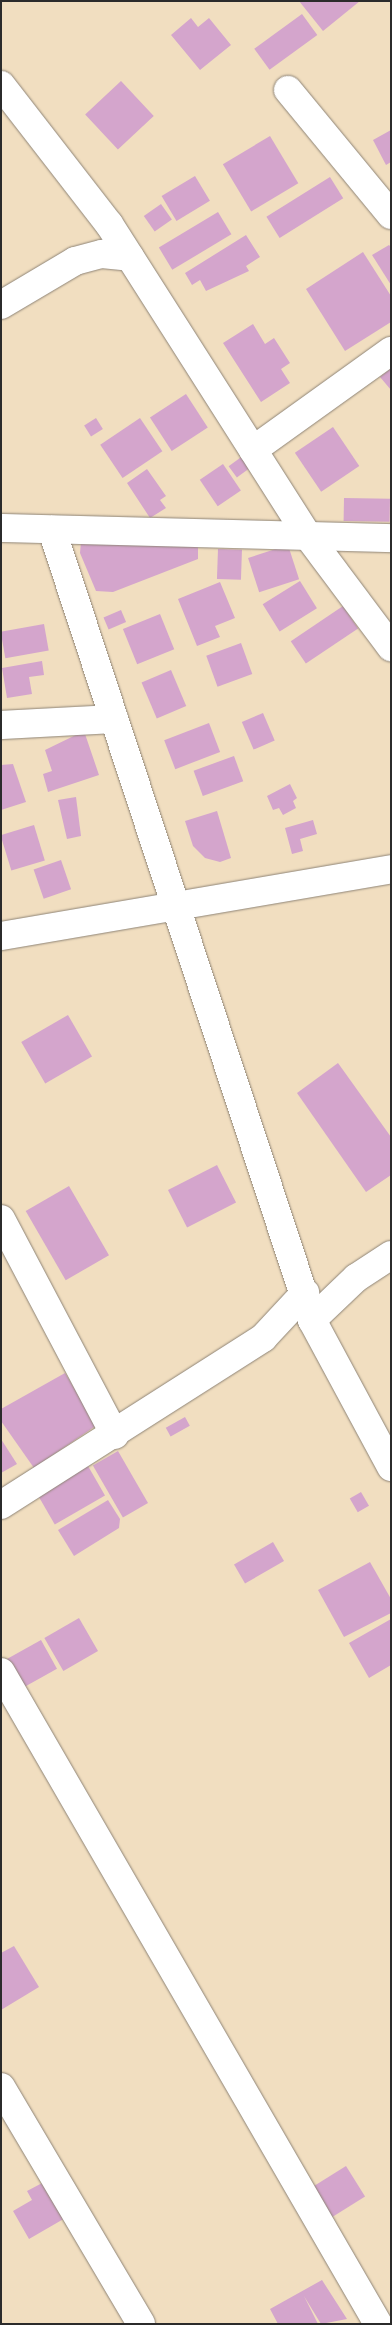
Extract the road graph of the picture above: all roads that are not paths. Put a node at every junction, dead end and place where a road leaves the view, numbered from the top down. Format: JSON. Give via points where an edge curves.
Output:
{"nodes":[{"id":1,"x":1,"y":85,"type":"edge"},
{"id":2,"x":288,"y":90,"type":"dead end"},
{"id":3,"x":391,"y":215,"type":"edge"},
{"id":4,"x":130,"y":258,"type":"junction"},
{"id":5,"x":1,"y":305,"type":"edge"},
{"id":6,"x":391,"y":350,"type":"edge"},
{"id":7,"x":253,"y":450,"type":"junction"},
{"id":8,"x":1,"y":528,"type":"edge"},
{"id":9,"x":52,"y":530,"type":"junction"},
{"id":10,"x":308,"y":536,"type":"junction"},
{"id":11,"x":391,"y":538,"type":"edge"},
{"id":12,"x":391,"y":647,"type":"edge"},
{"id":13,"x":114,"y":719,"type":"junction"},
{"id":14,"x":1,"y":726,"type":"edge"},
{"id":15,"x":391,"y":869,"type":"edge"},
{"id":16,"x":176,"y":905,"type":"junction"},
{"id":17,"x":1,"y":936,"type":"edge"},
{"id":18,"x":1,"y":1219,"type":"edge"},
{"id":19,"x":391,"y":1255,"type":"edge"},
{"id":20,"x":304,"y":1293,"type":"junction"},
{"id":21,"x":312,"y":1320,"type":"junction"},
{"id":22,"x":115,"y":1435,"type":"junction"},
{"id":23,"x":391,"y":1467,"type":"edge"},
{"id":24,"x":1,"y":1505,"type":"edge"},
{"id":25,"x":1,"y":1672,"type":"edge"},
{"id":26,"x":1,"y":2087,"type":"edge"},
{"id":27,"x":141,"y":2324,"type":"edge"},
{"id":28,"x":378,"y":2324,"type":"edge"}],
"edges":[{"from":1,"to":4,"type":"street"},
{"from":2,"to":3,"type":"street"},
{"from":4,"to":5,"type":"street","via":[[102,254],[75,261]]},
{"from":4,"to":7,"type":"street"},
{"from":6,"to":7,"type":"street"},
{"from":7,"to":10,"type":"street"},
{"from":8,"to":9,"type":"street"},
{"from":9,"to":10,"type":"street"},
{"from":9,"to":13,"type":"street"},
{"from":10,"to":11,"type":"street"},
{"from":10,"to":12,"type":"street"},
{"from":13,"to":14,"type":"street"},
{"from":13,"to":16,"type":"street"},
{"from":15,"to":16,"type":"street"},
{"from":16,"to":17,"type":"street"},
{"from":16,"to":20,"type":"street"},
{"from":18,"to":22,"type":"street"},
{"from":19,"to":21,"type":"street","via":[[356,1278]]},
{"from":20,"to":21,"type":"street"},
{"from":20,"to":22,"type":"street","via":[[263,1338]]},
{"from":21,"to":23,"type":"street"},
{"from":22,"to":24,"type":"street"},
{"from":25,"to":28,"type":"street"},
{"from":26,"to":27,"type":"street"}]}
